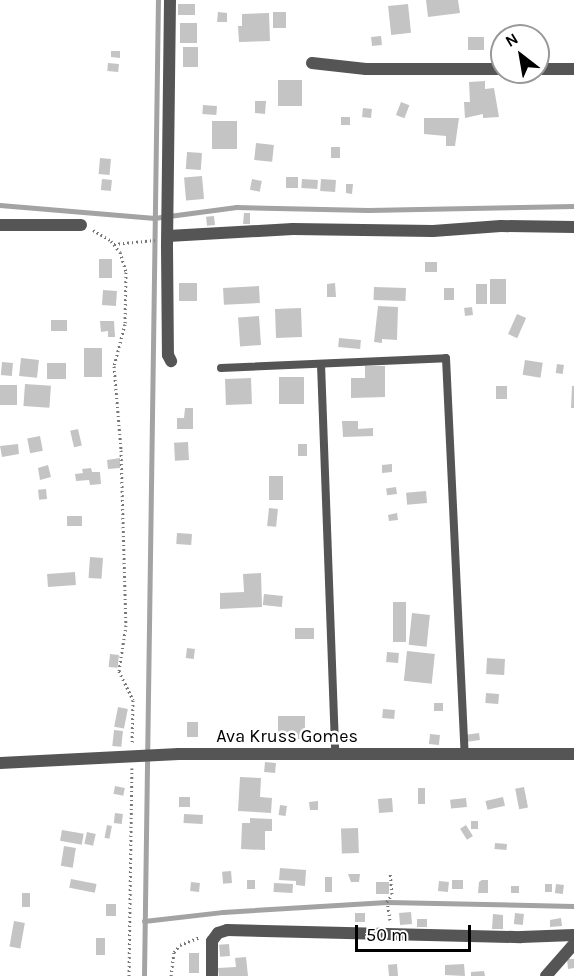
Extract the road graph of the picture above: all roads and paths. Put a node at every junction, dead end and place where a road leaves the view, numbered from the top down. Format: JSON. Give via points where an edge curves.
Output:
{"nodes":[{"id":1,"x":170,"y":0,"type":"edge"},
{"id":2,"x":312,"y":63,"type":"dead end"},
{"id":3,"x":490,"y":69,"type":"edge"},
{"id":4,"x":550,"y":69,"type":"edge"},
{"id":5,"x":574,"y":69,"type":"edge"},
{"id":6,"x":0,"y":225,"type":"edge"},
{"id":7,"x":81,"y":225,"type":"joint"},
{"id":8,"x":574,"y":227,"type":"edge"},
{"id":9,"x":168,"y":236,"type":"junction"},
{"id":10,"x":147,"y":240,"type":"dead end"},
{"id":11,"x":114,"y":244,"type":"junction"},
{"id":12,"x":171,"y":361,"type":"dead end"},
{"id":13,"x":321,"y":364,"type":"junction"},
{"id":14,"x":221,"y":368,"type":"dead end"},
{"id":15,"x":132,"y":746,"type":"dead end"},
{"id":16,"x":335,"y":754,"type":"junction"},
{"id":17,"x":465,"y":754,"type":"junction"},
{"id":18,"x":574,"y":754,"type":"edge"},
{"id":19,"x":132,"y":758,"type":"dead end"},
{"id":20,"x":0,"y":763,"type":"edge"},
{"id":21,"x":390,"y":873,"type":"dead end"},
{"id":22,"x":392,"y":932,"type":"junction"},
{"id":23,"x":218,"y":933,"type":"junction"},
{"id":24,"x":574,"y":935,"type":"edge"},
{"id":25,"x":574,"y":944,"type":"edge"},
{"id":26,"x":129,"y":976,"type":"edge"},
{"id":27,"x":171,"y":976,"type":"edge"},
{"id":28,"x":212,"y":976,"type":"edge"},
{"id":29,"x":546,"y":976,"type":"edge"}],
"edges":[{"from":1,"to":9,"type":"street"},
{"from":2,"to":3,"type":"street","via":[[366,69]]},
{"from":4,"to":5,"type":"street"},
{"from":6,"to":7,"type":"street"},
{"from":7,"to":11,"type":"path"},
{"from":8,"to":9,"type":"street","via":[[292,229]]},
{"from":9,"to":12,"type":"street"},
{"from":10,"to":11,"type":"path"},
{"from":11,"to":15,"type":"path","via":[[126,272],[125,324],[114,366],[121,450],[126,625],[119,671],[133,700]]},
{"from":13,"to":14,"type":"lane"},
{"from":13,"to":16,"type":"lane"},
{"from":13,"to":17,"type":"lane","via":[[446,358]]},
{"from":16,"to":17,"type":"street","name":"Ava Kruss Gomes"},
{"from":16,"to":20,"type":"street","name":"Ava Kruss Gomes","via":[[179,754]]},
{"from":17,"to":18,"type":"street","name":"Ava Kruss Gomes"},
{"from":19,"to":26,"type":"path"},
{"from":21,"to":22,"type":"path","via":[[392,894],[387,902]]},
{"from":22,"to":23,"type":"street"},
{"from":22,"to":24,"type":"street"},
{"from":23,"to":27,"type":"path","via":[[180,945],[174,952]]},
{"from":23,"to":28,"type":"street","via":[[212,941]]},
{"from":25,"to":29,"type":"street"}]}
